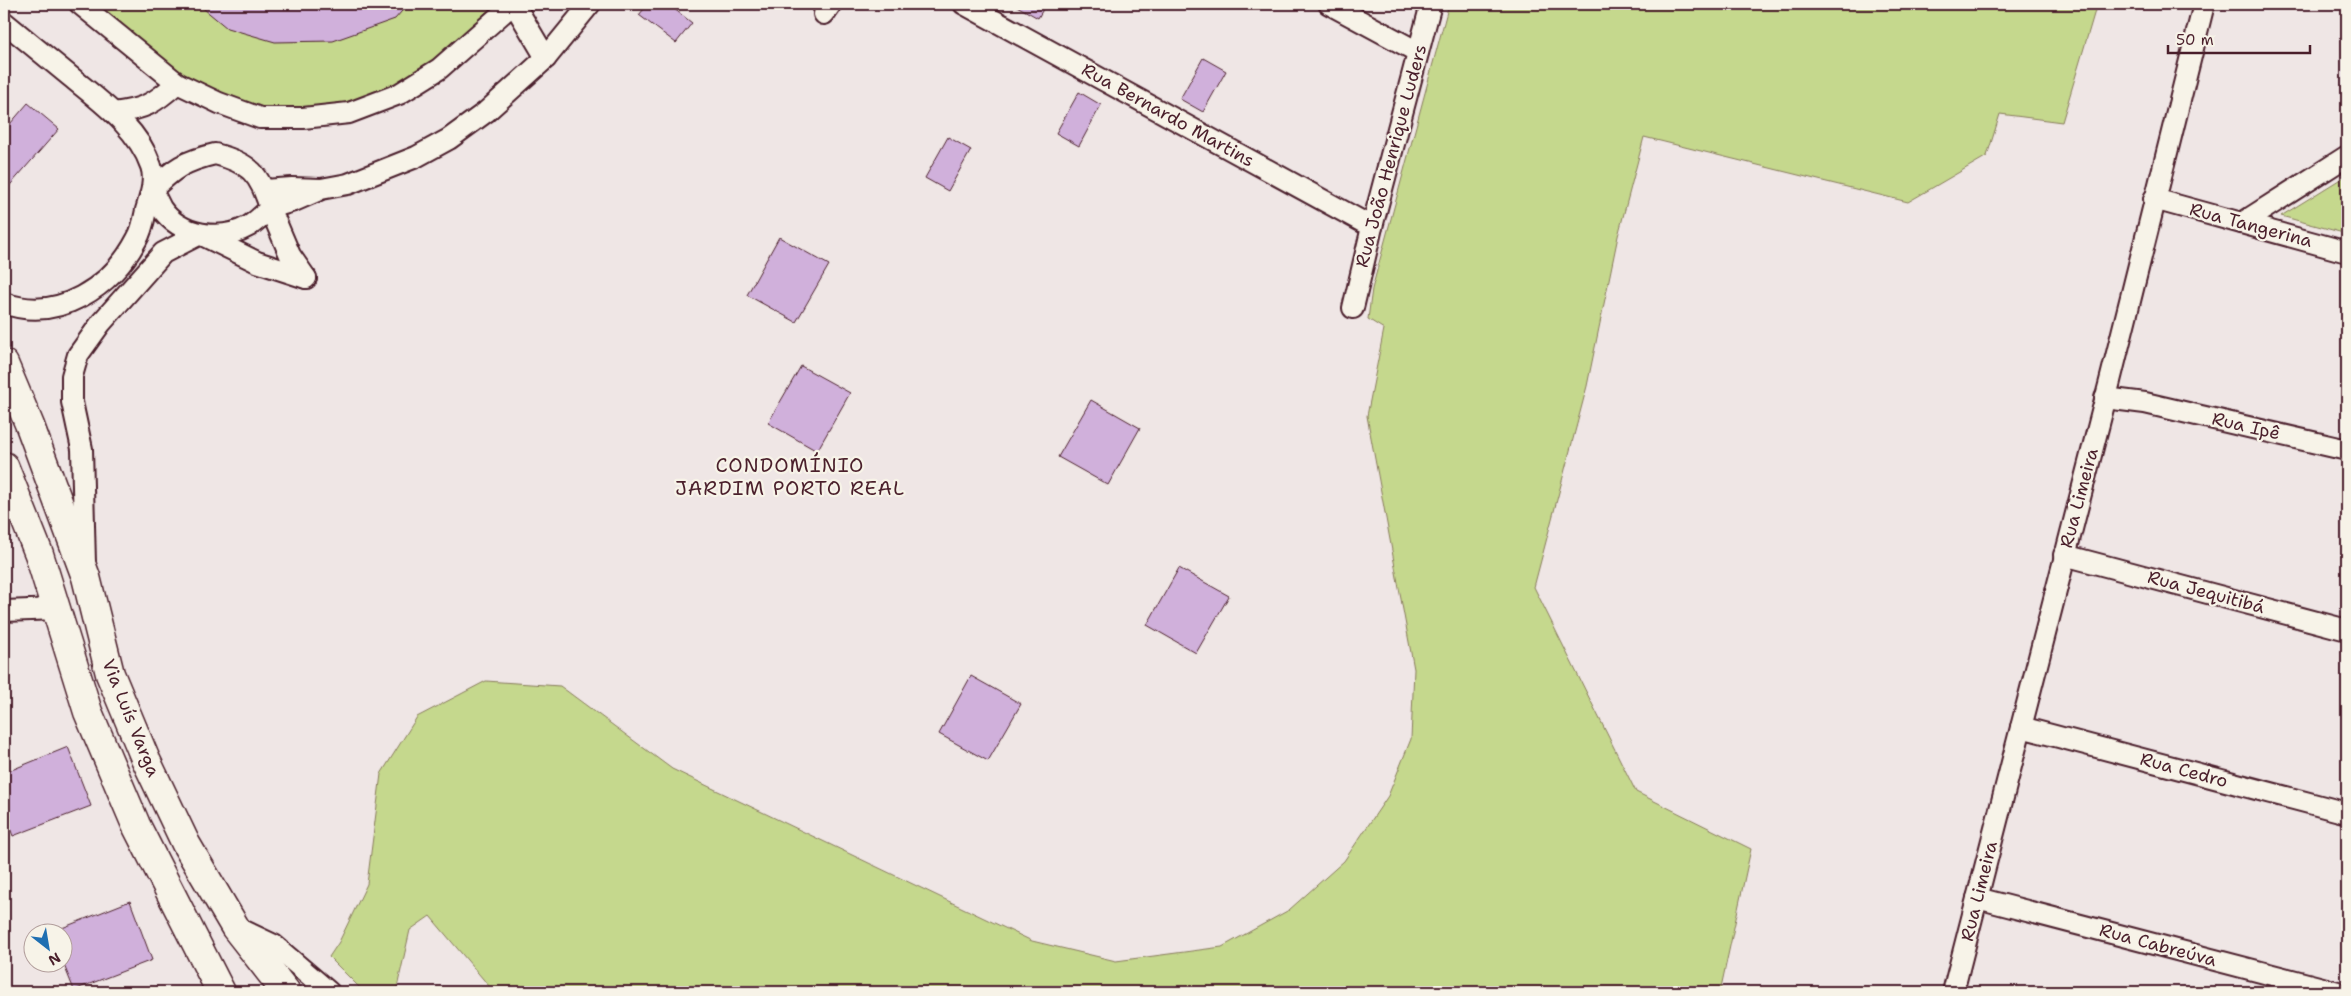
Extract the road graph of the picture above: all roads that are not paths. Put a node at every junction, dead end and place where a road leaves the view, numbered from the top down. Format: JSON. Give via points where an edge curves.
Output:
{"nodes":[{"id":1,"x":80,"y":4,"type":"edge"},
{"id":2,"x":513,"y":4,"type":"edge"},
{"id":3,"x":590,"y":4,"type":"edge"},
{"id":4,"x":964,"y":4,"type":"edge"},
{"id":5,"x":1329,"y":4,"type":"edge"},
{"id":6,"x":1431,"y":4,"type":"edge"},
{"id":7,"x":2204,"y":4,"type":"edge"},
{"id":8,"x":4,"y":22,"type":"edge"},
{"id":9,"x":1418,"y":52,"type":"junction"},
{"id":10,"x":546,"y":58,"type":"junction"},
{"id":11,"x":176,"y":83,"type":"junction"},
{"id":12,"x":114,"y":113,"type":"junction"},
{"id":13,"x":2347,"y":156,"type":"edge"},
{"id":14,"x":152,"y":190,"type":"junction"},
{"id":15,"x":268,"y":199,"type":"junction"},
{"id":16,"x":2154,"y":199,"type":"junction"},
{"id":17,"x":2242,"y":223,"type":"junction"},
{"id":18,"x":1372,"y":227,"type":"junction"},
{"id":19,"x":200,"y":234,"type":"junction"},
{"id":20,"x":2347,"y":252,"type":"edge"},
{"id":21,"x":4,"y":303,"type":"edge"},
{"id":22,"x":1353,"y":308,"type":"dead end"},
{"id":23,"x":4,"y":364,"type":"edge"},
{"id":24,"x":2108,"y":390,"type":"junction"},
{"id":25,"x":2347,"y":450,"type":"edge"},
{"id":26,"x":4,"y":466,"type":"edge"},
{"id":27,"x":2064,"y":555,"type":"junction"},
{"id":28,"x":86,"y":577,"type":"junction"},
{"id":29,"x":57,"y":609,"type":"junction"},
{"id":30,"x":4,"y":611,"type":"edge"},
{"id":31,"x":2347,"y":630,"type":"edge"},
{"id":32,"x":2020,"y":727,"type":"junction"},
{"id":33,"x":2347,"y":812,"type":"edge"},
{"id":34,"x":1977,"y":898,"type":"junction"},
{"id":35,"x":235,"y":927,"type":"junction"},
{"id":36,"x":221,"y":992,"type":"edge"},
{"id":37,"x":286,"y":992,"type":"edge"},
{"id":38,"x":329,"y":992,"type":"edge"},
{"id":39,"x":1954,"y":992,"type":"edge"},
{"id":40,"x":2338,"y":992,"type":"edge"}],
"edges":[{"from":1,"to":11,"type":"street"},
{"from":2,"to":10,"type":"street"},
{"from":2,"to":11,"type":"street","via":[[439,69],[399,94],[349,113],[260,118]]},
{"from":3,"to":10,"type":"street"},
{"from":4,"to":18,"type":"street","name":"Rua Bernardo Martins"},
{"from":5,"to":9,"type":"street"},
{"from":6,"to":9,"type":"street","name":"Rua João Henrique Luders"},
{"from":7,"to":16,"type":"street","name":"Rua Limeira"},
{"from":8,"to":12,"type":"street"},
{"from":9,"to":18,"type":"street","name":"Rua João Henrique Luders"},
{"from":10,"to":15,"type":"street","via":[[486,112],[449,139],[416,157],[294,201]]},
{"from":11,"to":12,"type":"street","via":[[161,98],[139,110]]},
{"from":12,"to":14,"type":"street","via":[[141,145],[152,168]]},
{"from":13,"to":17,"type":"street"},
{"from":14,"to":15,"type":"street","via":[[191,160],[215,154],[237,160],[254,172]]},
{"from":14,"to":19,"type":"street","via":[[162,209],[176,222]]},
{"from":14,"to":21,"type":"street","via":[[138,238],[118,268],[89,294],[54,308],[19,309]]},
{"from":15,"to":19,"type":"street","via":[[249,226],[226,234]]},
{"from":15,"to":19,"type":"street","via":[[290,255],[306,278],[258,262]]},
{"from":16,"to":17,"type":"street","name":"Rua Tangerina"},
{"from":16,"to":24,"type":"street","name":"Rua Limeira"},
{"from":17,"to":20,"type":"street","name":"Rua Tangerina"},
{"from":18,"to":22,"type":"street","name":"Rua João Henrique Luders"},
{"from":19,"to":28,"type":"street","via":[[163,253],[78,355],[72,376],[72,402],[82,449]]},
{"from":23,"to":28,"type":"main road","name":"Via Luís Varga"},
{"from":24,"to":25,"type":"street","name":"Rua Ipê","via":[[2145,403]]},
{"from":24,"to":27,"type":"street","name":"Rua Limeira"},
{"from":26,"to":29,"type":"main road","name":"Via Luís Varga"},
{"from":27,"to":31,"type":"street","name":"Rua Jequitibá"},
{"from":27,"to":32,"type":"street","name":"Rua Limeira"},
{"from":28,"to":35,"type":"main road","name":"Via Luís Varga","via":[[110,674],[145,758],[186,844]]},
{"from":29,"to":30,"type":"street"},
{"from":29,"to":36,"type":"main road","name":"Via Luís Varga","via":[[88,712],[136,825]]},
{"from":32,"to":33,"type":"street","name":"Rua Cedro"},
{"from":32,"to":34,"type":"street","name":"Rua Limeira"},
{"from":34,"to":39,"type":"street","name":"Rua Limeira"},
{"from":34,"to":40,"type":"street","name":"Rua Cabreúva"},
{"from":35,"to":37,"type":"main road","name":"Via Luís Varga"},
{"from":35,"to":38,"type":"street","via":[[274,945]]}]}
